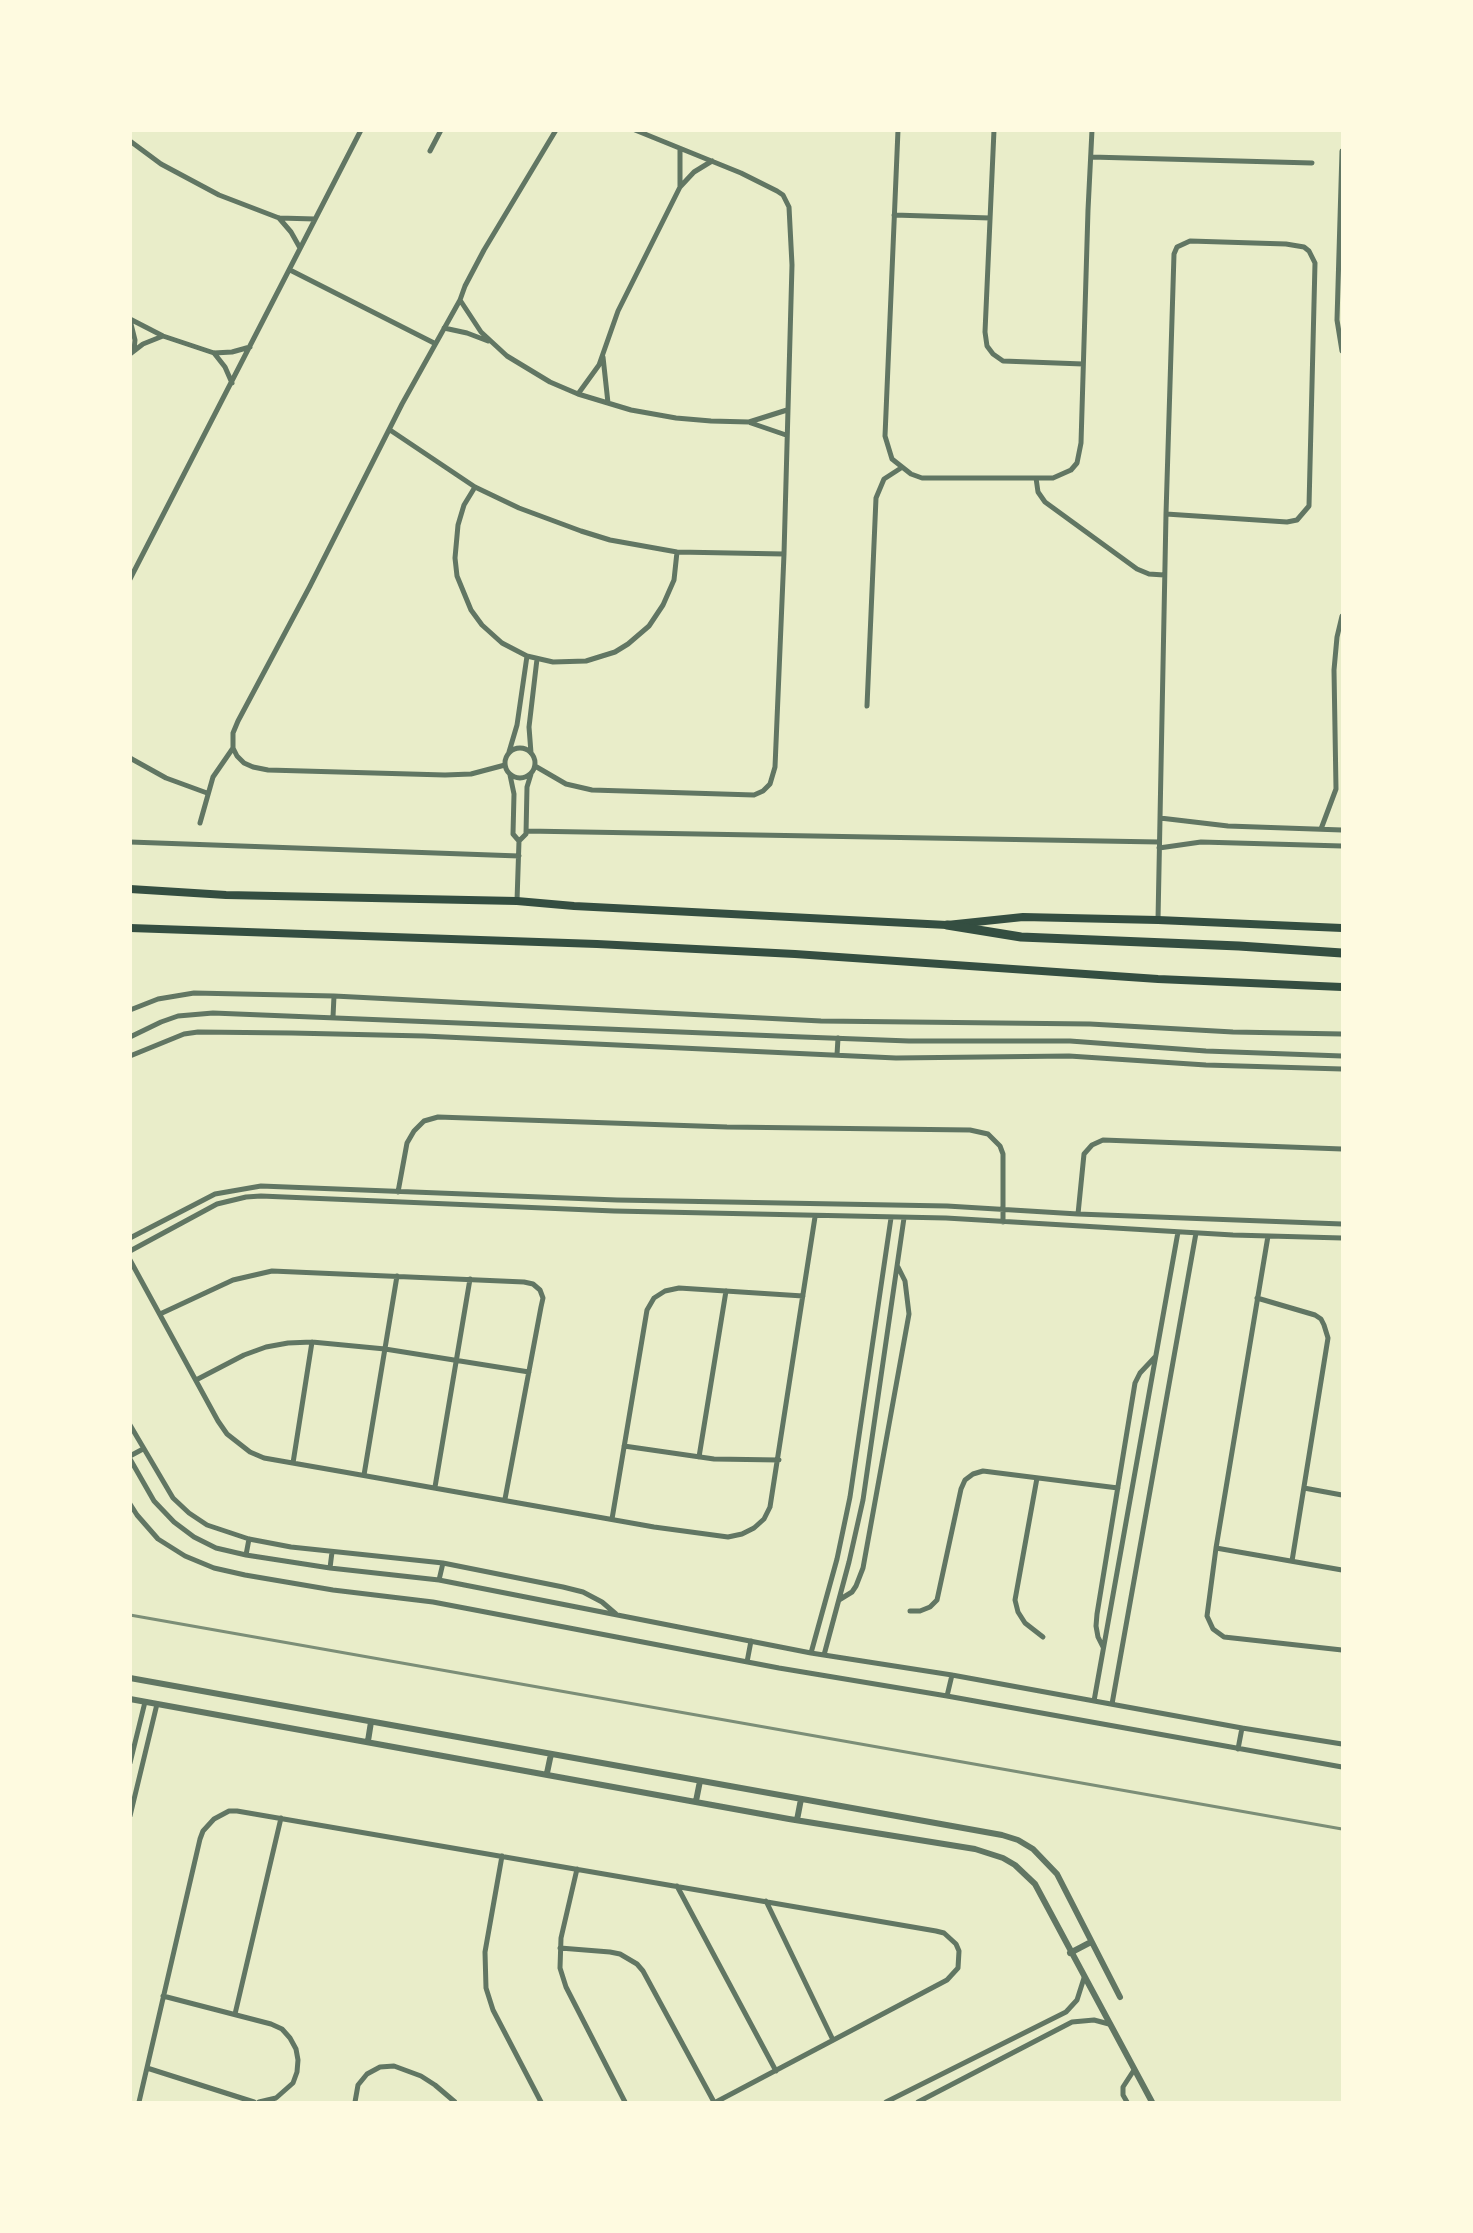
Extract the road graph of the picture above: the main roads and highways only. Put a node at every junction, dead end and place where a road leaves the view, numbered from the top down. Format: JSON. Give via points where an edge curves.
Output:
{"nodes":[{"id":1,"x":130,"y":889,"type":"edge"},
{"id":2,"x":947,"y":925,"type":"junction"},
{"id":3,"x":130,"y":928,"type":"edge"},
{"id":4,"x":1342,"y":928,"type":"edge"},
{"id":5,"x":1342,"y":953,"type":"edge"},
{"id":6,"x":1342,"y":987,"type":"edge"}],
"edges":[{"from":1,"to":2,"type":"highway","via":[[226,895],[517,901]]},
{"from":2,"to":4,"type":"highway","via":[[1023,917]]},
{"from":2,"to":5,"type":"highway","via":[[1021,937]]},
{"from":3,"to":6,"type":"highway","via":[[597,944]]}]}
